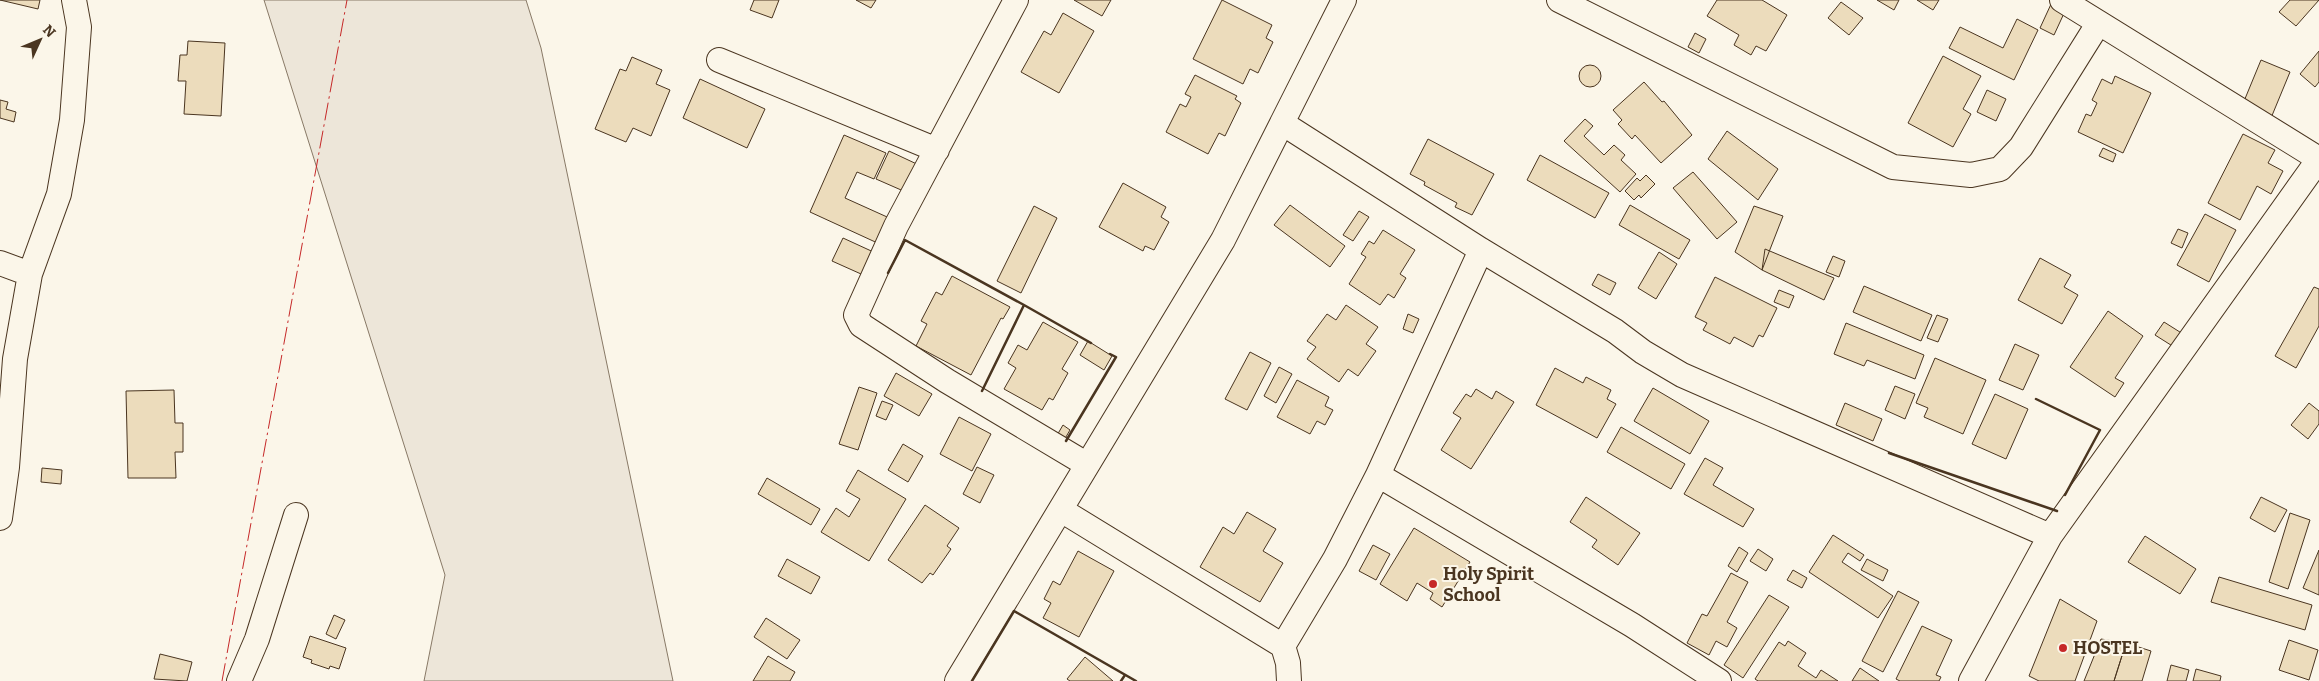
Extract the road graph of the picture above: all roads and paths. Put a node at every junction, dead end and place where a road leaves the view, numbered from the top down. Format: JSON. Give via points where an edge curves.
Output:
{"nodes":[{"id":1,"x":74,"y":0,"type":"edge"},
{"id":2,"x":1016,"y":0,"type":"edge"},
{"id":3,"x":1344,"y":0,"type":"edge"},
{"id":4,"x":1558,"y":0,"type":"edge"},
{"id":5,"x":2062,"y":0,"type":"edge"},
{"id":6,"x":1585,"y":5,"type":"edge"},
{"id":7,"x":2098,"y":24,"type":"junction"},
{"id":8,"x":719,"y":60,"type":"dead end"},
{"id":9,"x":1282,"y":123,"type":"junction"},
{"id":10,"x":937,"y":150,"type":"junction"},
{"id":11,"x":2319,"y":159,"type":"edge"},
{"id":12,"x":1481,"y":250,"type":"junction"},
{"id":13,"x":0,"y":263,"type":"edge"},
{"id":14,"x":30,"y":274,"type":"junction"},
{"id":15,"x":1086,"y":464,"type":"junction"},
{"id":16,"x":1378,"y":476,"type":"junction"},
{"id":17,"x":1062,"y":510,"type":"junction"},
{"id":18,"x":296,"y":515,"type":"dead end"},
{"id":19,"x":0,"y":518,"type":"edge"},
{"id":20,"x":2050,"y":536,"type":"junction"},
{"id":21,"x":1283,"y":646,"type":"junction"},
{"id":22,"x":240,"y":681,"type":"edge"},
{"id":23,"x":957,"y":681,"type":"edge"},
{"id":24,"x":1289,"y":681,"type":"edge"},
{"id":25,"x":1719,"y":681,"type":"edge"},
{"id":26,"x":1971,"y":681,"type":"edge"}],
"edges":[{"from":1,"to":14,"type":"street","via":[[79,27],[72,120],[59,194]]},
{"from":2,"to":10,"type":"street"},
{"from":3,"to":9,"type":"street"},
{"from":4,"to":6,"type":"street"},
{"from":5,"to":7,"type":"street"},
{"from":6,"to":7,"type":"street","via":[[1893,167],[1971,175],[2000,169],[2021,148]]},
{"from":7,"to":11,"type":"street"},
{"from":8,"to":10,"type":"street"},
{"from":9,"to":12,"type":"street"},
{"from":9,"to":15,"type":"street","via":[[1223,240]]},
{"from":10,"to":15,"type":"street","via":[[896,226],[856,315],[861,326]]},
{"from":11,"to":20,"type":"street"},
{"from":12,"to":16,"type":"street"},
{"from":12,"to":20,"type":"street","via":[[1616,331],[1682,375]]},
{"from":13,"to":14,"type":"street"},
{"from":14,"to":19,"type":"street","via":[[15,359],[8,467]]},
{"from":15,"to":17,"type":"street"},
{"from":16,"to":21,"type":"street","via":[[1335,559]]},
{"from":16,"to":25,"type":"street","via":[[1632,625]]},
{"from":17,"to":21,"type":"street"},
{"from":17,"to":23,"type":"street"},
{"from":18,"to":22,"type":"street","via":[[257,639]]},
{"from":20,"to":26,"type":"street"},
{"from":21,"to":24,"type":"street"}]}
